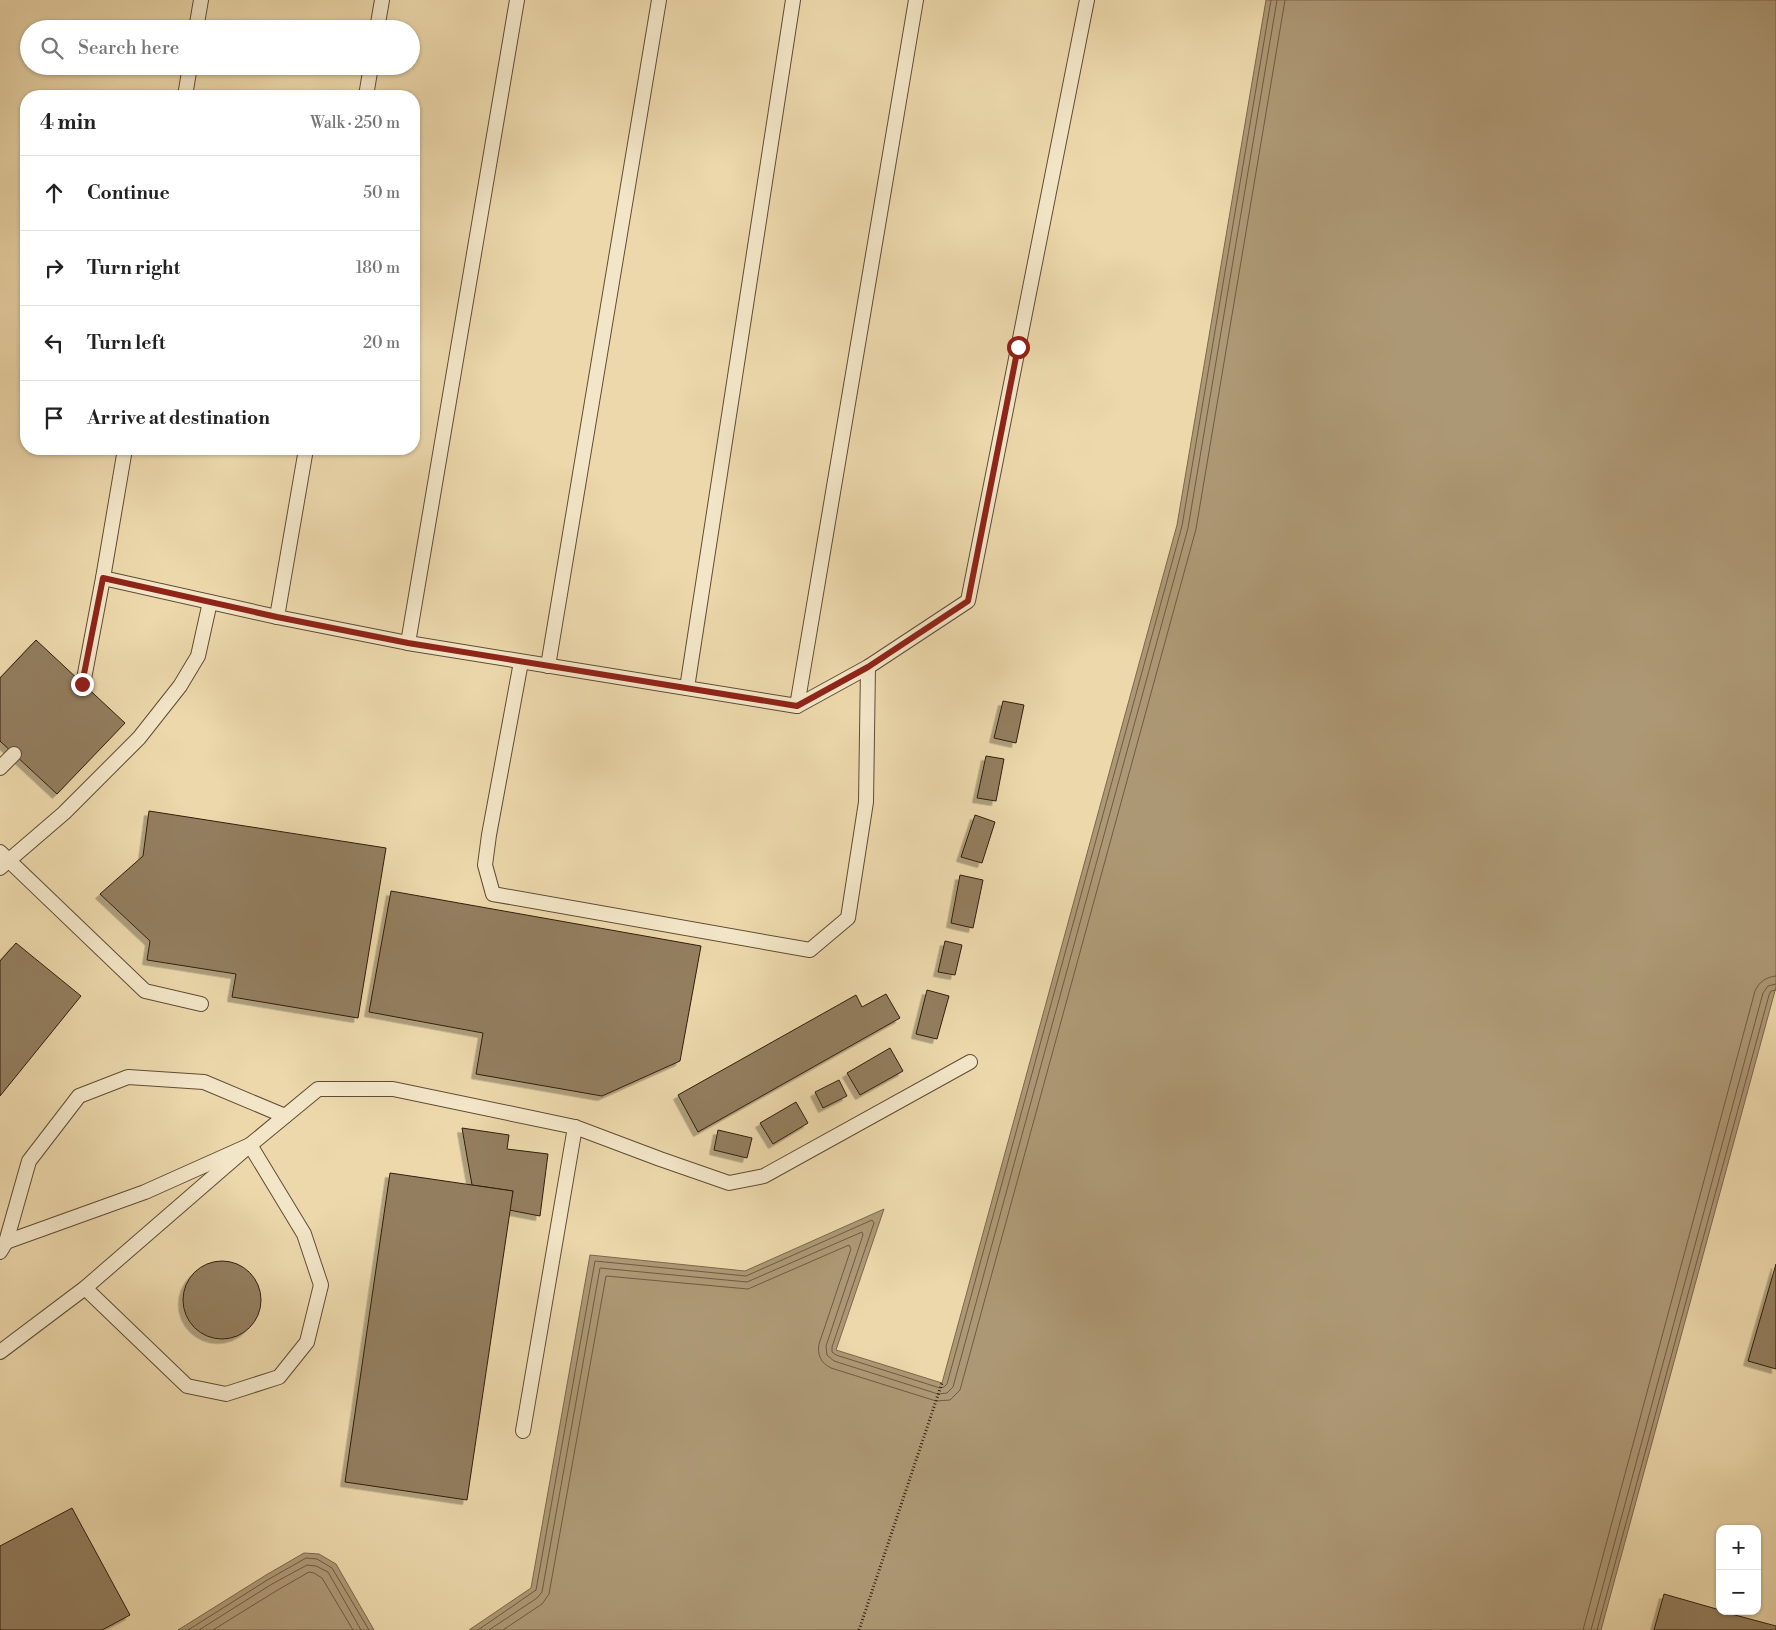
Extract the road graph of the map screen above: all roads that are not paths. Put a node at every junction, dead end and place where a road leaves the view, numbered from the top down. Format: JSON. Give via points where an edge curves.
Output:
{"nodes":[{"id":1,"x":201,"y":0,"type":"edge"},
{"id":2,"x":382,"y":0,"type":"edge"},
{"id":3,"x":516,"y":0,"type":"edge"},
{"id":4,"x":659,"y":0,"type":"edge"},
{"id":5,"x":793,"y":0,"type":"edge"},
{"id":6,"x":916,"y":0,"type":"edge"},
{"id":7,"x":1086,"y":0,"type":"edge"},
{"id":8,"x":198,"y":20,"type":"edge"},
{"id":9,"x":379,"y":20,"type":"edge"},
{"id":10,"x":188,"y":75,"type":"edge"},
{"id":11,"x":370,"y":75,"type":"edge"},
{"id":12,"x":186,"y":90,"type":"edge"},
{"id":13,"x":367,"y":90,"type":"edge"},
{"id":14,"x":124,"y":455,"type":"edge"},
{"id":15,"x":305,"y":455,"type":"edge"},
{"id":16,"x":103,"y":578,"type":"junction"},
{"id":17,"x":210,"y":602,"type":"junction"},
{"id":18,"x":277,"y":617,"type":"junction"},
{"id":19,"x":408,"y":643,"type":"junction"},
{"id":20,"x":521,"y":662,"type":"junction"},
{"id":21,"x":548,"y":666,"type":"junction"},
{"id":22,"x":868,"y":667,"type":"junction"},
{"id":23,"x":82,"y":684,"type":"dead end"},
{"id":24,"x":687,"y":688,"type":"junction"},
{"id":25,"x":797,"y":706,"type":"junction"},
{"id":26,"x":14,"y":754,"type":"dead end"},
{"id":27,"x":0,"y":768,"type":"edge"},
{"id":28,"x":3,"y":860,"type":"edge"},
{"id":29,"x":201,"y":1004,"type":"dead end"},
{"id":30,"x":970,"y":1062,"type":"dead end"},
{"id":31,"x":285,"y":1116,"type":"junction"},
{"id":32,"x":575,"y":1127,"type":"junction"},
{"id":33,"x":250,"y":1145,"type":"junction"},
{"id":34,"x":3,"y":1247,"type":"edge"},
{"id":35,"x":85,"y":1288,"type":"junction"},
{"id":36,"x":0,"y":1352,"type":"edge"},
{"id":37,"x":523,"y":1431,"type":"dead end"}],
"edges":[{"from":1,"to":8,"type":"lane"},
{"from":2,"to":9,"type":"lane"},
{"from":3,"to":19,"type":"lane"},
{"from":4,"to":21,"type":"lane"},
{"from":5,"to":24,"type":"lane"},
{"from":6,"to":25,"type":"lane"},
{"from":7,"to":22,"type":"lane","via":[[968,601]]},
{"from":10,"to":12,"type":"lane"},
{"from":11,"to":13,"type":"lane"},
{"from":14,"to":16,"type":"lane"},
{"from":15,"to":18,"type":"lane"},
{"from":16,"to":17,"type":"lane"},
{"from":16,"to":23,"type":"lane"},
{"from":17,"to":18,"type":"lane"},
{"from":17,"to":28,"type":"lane","via":[[198,656],[180,686],[139,738],[64,813]]},
{"from":18,"to":19,"type":"lane"},
{"from":19,"to":20,"type":"lane"},
{"from":20,"to":21,"type":"lane"},
{"from":20,"to":22,"type":"lane","via":[[485,866],[494,894],[810,950],[848,918],[866,802]]},
{"from":21,"to":24,"type":"lane"},
{"from":22,"to":25,"type":"lane"},
{"from":24,"to":25,"type":"lane"},
{"from":26,"to":27,"type":"lane"},
{"from":28,"to":29,"type":"lane","via":[[145,991]]},
{"from":30,"to":32,"type":"lane","via":[[764,1176],[729,1183]]},
{"from":31,"to":32,"type":"lane","via":[[318,1089],[393,1089]]},
{"from":31,"to":33,"type":"lane"},
{"from":31,"to":34,"type":"lane","via":[[204,1082],[128,1077],[79,1096],[29,1161]]},
{"from":32,"to":37,"type":"lane"},
{"from":33,"to":34,"type":"lane","via":[[145,1192]]},
{"from":33,"to":35,"type":"lane"},
{"from":33,"to":35,"type":"lane","via":[[304,1234],[321,1285],[307,1342],[279,1377],[226,1394],[187,1386]]},
{"from":35,"to":36,"type":"lane"}]}
